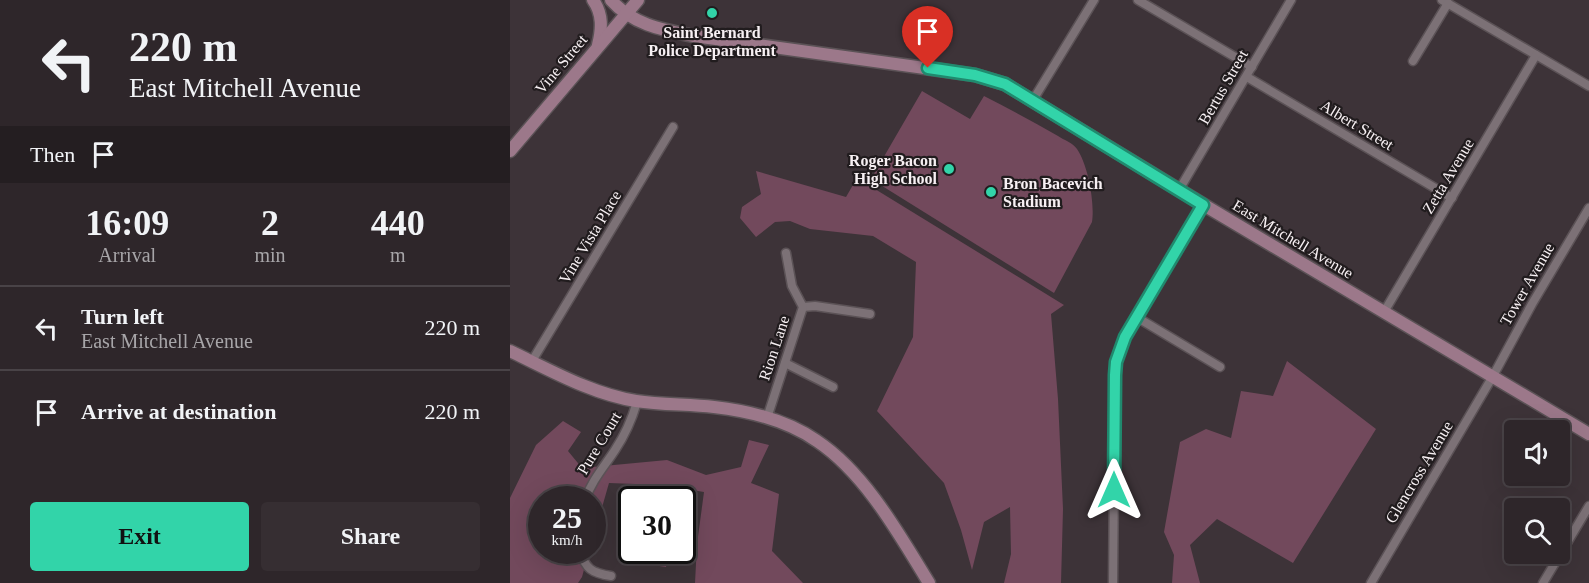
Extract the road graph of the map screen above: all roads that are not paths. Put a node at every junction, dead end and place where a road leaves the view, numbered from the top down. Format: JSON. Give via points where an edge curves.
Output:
{"nodes":[{"id":1,"x":593,"y":0,"type":"edge"},
{"id":2,"x":611,"y":0,"type":"edge"},
{"id":3,"x":638,"y":0,"type":"edge"},
{"id":4,"x":1094,"y":0,"type":"edge"},
{"id":5,"x":1138,"y":0,"type":"edge"},
{"id":6,"x":1292,"y":0,"type":"edge"},
{"id":7,"x":1445,"y":2,"type":"edge"},
{"id":8,"x":626,"y":13,"type":"junction"},
{"id":9,"x":598,"y":46,"type":"junction"},
{"id":10,"x":1536,"y":55,"type":"junction"},
{"id":11,"x":1413,"y":61,"type":"dead end"},
{"id":12,"x":1252,"y":67,"type":"junction"},
{"id":13,"x":1247,"y":77,"type":"junction"},
{"id":14,"x":1589,"y":86,"type":"edge"},
{"id":15,"x":1033,"y":100,"type":"junction"},
{"id":16,"x":674,"y":127,"type":"dead end"},
{"id":17,"x":510,"y":150,"type":"edge"},
{"id":18,"x":1179,"y":190,"type":"junction"},
{"id":19,"x":1452,"y":198,"type":"junction"},
{"id":20,"x":1203,"y":205,"type":"junction"},
{"id":21,"x":1589,"y":208,"type":"edge"},
{"id":22,"x":786,"y":253,"type":"dead end"},
{"id":23,"x":803,"y":308,"type":"junction"},
{"id":24,"x":1384,"y":312,"type":"junction"},
{"id":25,"x":870,"y":314,"type":"dead end"},
{"id":26,"x":1138,"y":318,"type":"junction"},
{"id":27,"x":510,"y":351,"type":"edge"},
{"id":28,"x":532,"y":361,"type":"junction"},
{"id":29,"x":785,"y":363,"type":"junction"},
{"id":30,"x":1221,"y":367,"type":"dead end"},
{"id":31,"x":1493,"y":376,"type":"junction"},
{"id":32,"x":833,"y":387,"type":"dead end"},
{"id":33,"x":637,"y":402,"type":"junction"},
{"id":34,"x":767,"y":418,"type":"junction"},
{"id":35,"x":1589,"y":434,"type":"edge"},
{"id":36,"x":591,"y":486,"type":"edge"},
{"id":37,"x":1589,"y":506,"type":"edge"},
{"id":38,"x":586,"y":564,"type":"edge"},
{"id":39,"x":611,"y":576,"type":"dead end"},
{"id":40,"x":928,"y":583,"type":"edge"},
{"id":41,"x":1113,"y":583,"type":"edge"},
{"id":42,"x":1371,"y":583,"type":"edge"},
{"id":43,"x":1543,"y":583,"type":"edge"}],
"edges":[{"from":1,"to":9,"type":"street","via":[[600,18]]},
{"from":2,"to":8,"type":"street","name":"East Mitchell Avenue"},
{"from":3,"to":8,"type":"street","name":"Vine Street"},
{"from":4,"to":15,"type":"street"},
{"from":5,"to":12,"type":"street"},
{"from":6,"to":12,"type":"street","name":"Bertus Street"},
{"from":7,"to":10,"type":"street"},
{"from":7,"to":11,"type":"street"},
{"from":8,"to":9,"type":"street","name":"Vine Street"},
{"from":8,"to":15,"type":"street","name":"East Mitchell Avenue","via":[[654,27],[694,36],[975,75],[1005,84]]},
{"from":9,"to":17,"type":"street","name":"Vine Street"},
{"from":10,"to":14,"type":"street"},
{"from":10,"to":19,"type":"street","name":"Zetta Avenue"},
{"from":12,"to":13,"type":"street","name":"Bertus Street"},
{"from":13,"to":18,"type":"street","name":"Bertus Street"},
{"from":13,"to":19,"type":"street","name":"Albert Street"},
{"from":15,"to":18,"type":"street","name":"East Mitchell Avenue"},
{"from":16,"to":28,"type":"street","name":"Vine Vista Place"},
{"from":18,"to":20,"type":"street","name":"East Mitchell Avenue"},
{"from":19,"to":24,"type":"street","name":"Zetta Avenue"},
{"from":20,"to":24,"type":"street","name":"East Mitchell Avenue"},
{"from":20,"to":26,"type":"street"},
{"from":21,"to":31,"type":"street","name":"Tower Avenue"},
{"from":22,"to":23,"type":"street","name":"Rion Lane","via":[[792,286]]},
{"from":23,"to":25,"type":"street","via":[[815,306]]},
{"from":23,"to":29,"type":"street","name":"Rion Lane"},
{"from":24,"to":31,"type":"street","name":"East Mitchell Avenue"},
{"from":26,"to":30,"type":"street"},
{"from":26,"to":41,"type":"street","via":[[1120,349],[1115,375]]},
{"from":27,"to":28,"type":"street"},
{"from":28,"to":33,"type":"street","via":[[603,393]]},
{"from":29,"to":32,"type":"street"},
{"from":29,"to":34,"type":"street","name":"Rion Lane"},
{"from":31,"to":35,"type":"street","name":"East Mitchell Avenue"},
{"from":31,"to":42,"type":"street","name":"Glencross Avenue"},
{"from":33,"to":34,"type":"street","via":[[714,407]]},
{"from":33,"to":36,"type":"street","name":"Pure Court","via":[[625,433]]},
{"from":34,"to":40,"type":"street","via":[[808,435],[848,468],[893,525]]},
{"from":37,"to":43,"type":"street"},
{"from":38,"to":39,"type":"street","via":[[598,574]]}]}
